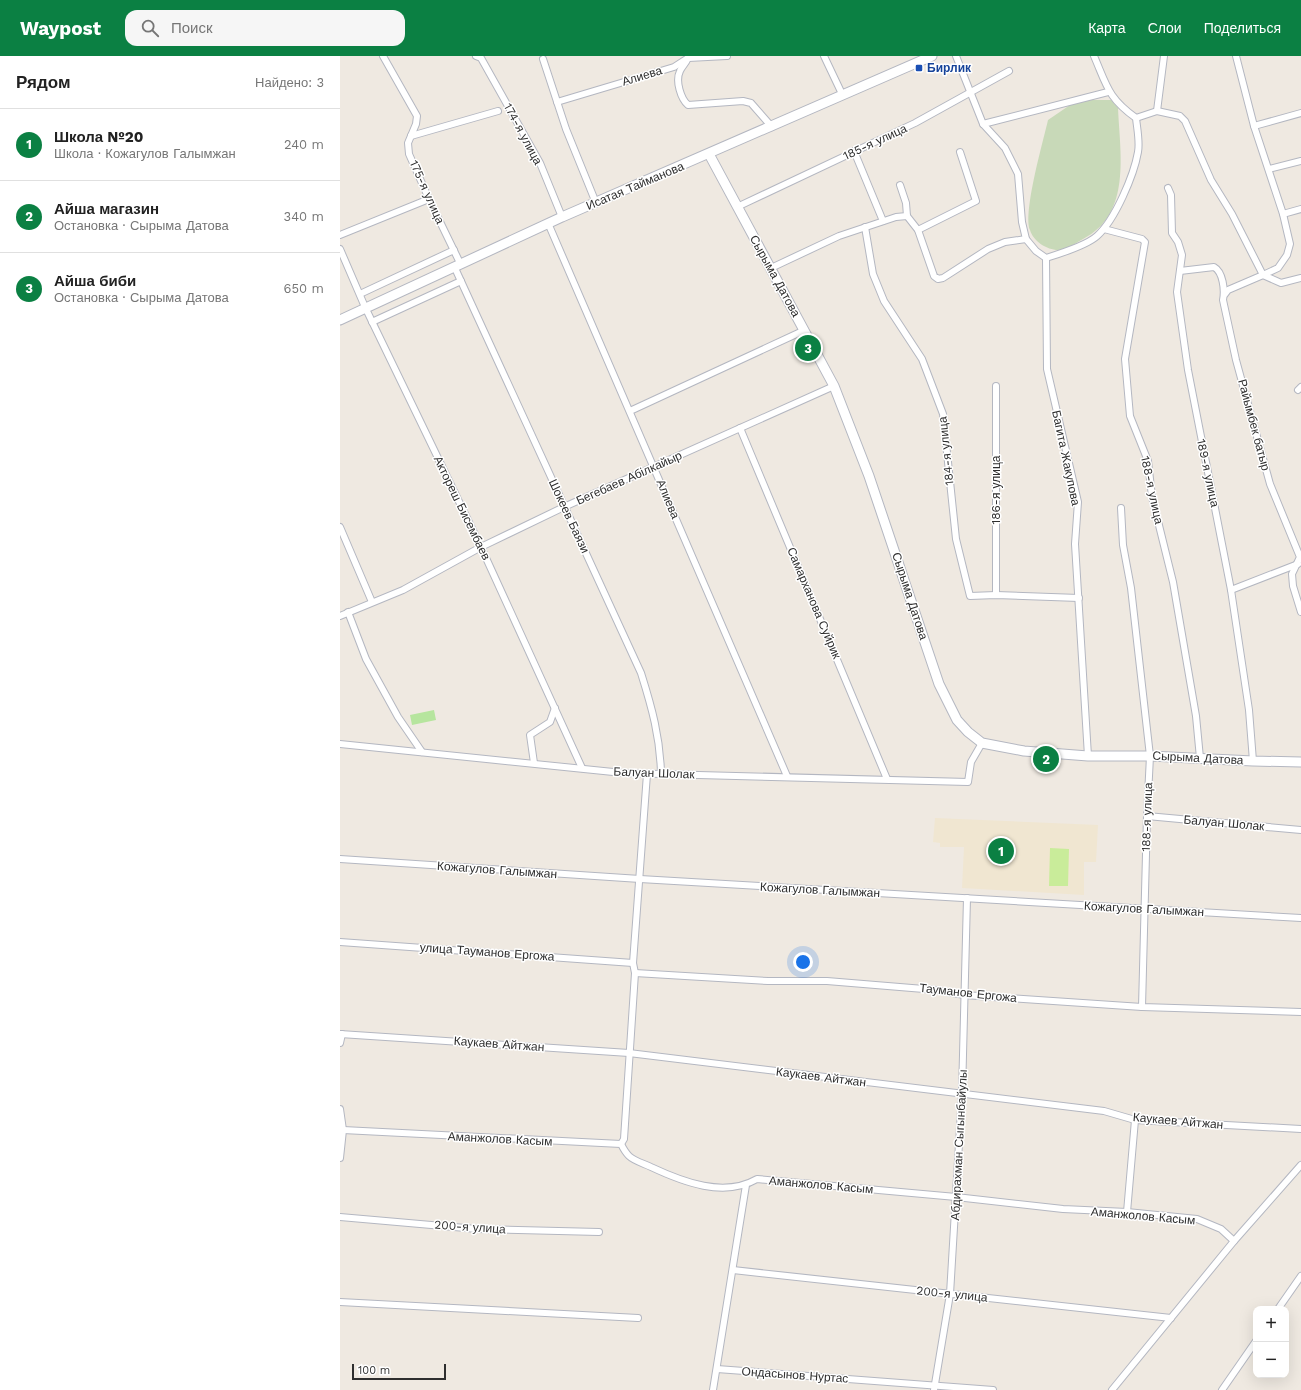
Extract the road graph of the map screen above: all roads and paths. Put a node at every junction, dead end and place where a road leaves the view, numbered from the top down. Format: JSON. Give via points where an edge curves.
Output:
{"nodes":[{"id":1,"x":383,"y":56,"type":"edge"},
{"id":2,"x":476,"y":56,"type":"edge"},
{"id":3,"x":727,"y":56,"type":"edge"},
{"id":4,"x":824,"y":56,"type":"edge"},
{"id":5,"x":932,"y":56,"type":"edge"},
{"id":6,"x":956,"y":56,"type":"edge"},
{"id":7,"x":1094,"y":56,"type":"edge"},
{"id":8,"x":1164,"y":56,"type":"edge"},
{"id":9,"x":1236,"y":56,"type":"edge"},
{"id":10,"x":688,"y":57,"type":"edge"},
{"id":11,"x":543,"y":59,"type":"dead end"},
{"id":12,"x":1009,"y":71,"type":"dead end"},
{"id":13,"x":969,"y":92,"type":"junction"},
{"id":14,"x":1108,"y":92,"type":"junction"},
{"id":15,"x":843,"y":96,"type":"junction"},
{"id":16,"x":557,"y":102,"type":"junction"},
{"id":17,"x":498,"y":111,"type":"dead end"},
{"id":18,"x":1157,"y":111,"type":"junction"},
{"id":19,"x":1301,"y":113,"type":"edge"},
{"id":20,"x":1136,"y":118,"type":"junction"},
{"id":21,"x":983,"y":124,"type":"junction"},
{"id":22,"x":1254,"y":126,"type":"junction"},
{"id":23,"x":772,"y":127,"type":"junction"},
{"id":24,"x":411,"y":136,"type":"junction"},
{"id":25,"x":854,"y":151,"type":"junction"},
{"id":26,"x":960,"y":152,"type":"dead end"},
{"id":27,"x":709,"y":154,"type":"junction"},
{"id":28,"x":1301,"y":161,"type":"edge"},
{"id":29,"x":1269,"y":169,"type":"junction"},
{"id":30,"x":900,"y":185,"type":"dead end"},
{"id":31,"x":1168,"y":188,"type":"dead end"},
{"id":32,"x":429,"y":199,"type":"junction"},
{"id":33,"x":596,"y":203,"type":"junction"},
{"id":34,"x":737,"y":207,"type":"junction"},
{"id":35,"x":1301,"y":209,"type":"edge"},
{"id":36,"x":1283,"y":214,"type":"junction"},
{"id":37,"x":907,"y":216,"type":"junction"},
{"id":38,"x":562,"y":217,"type":"junction"},
{"id":39,"x":883,"y":221,"type":"junction"},
{"id":40,"x":548,"y":223,"type":"junction"},
{"id":41,"x":865,"y":227,"type":"junction"},
{"id":42,"x":1104,"y":229,"type":"junction"},
{"id":43,"x":918,"y":230,"type":"junction"},
{"id":44,"x":340,"y":235,"type":"edge"},
{"id":45,"x":1026,"y":239,"type":"junction"},
{"id":46,"x":340,"y":249,"type":"edge"},
{"id":47,"x":454,"y":250,"type":"junction"},
{"id":48,"x":1046,"y":258,"type":"junction"},
{"id":49,"x":457,"y":264,"type":"junction"},
{"id":50,"x":771,"y":268,"type":"junction"},
{"id":51,"x":1180,"y":271,"type":"junction"},
{"id":52,"x":1263,"y":275,"type":"junction"},
{"id":53,"x":1301,"y":278,"type":"edge"},
{"id":54,"x":461,"y":281,"type":"junction"},
{"id":55,"x":360,"y":294,"type":"junction"},
{"id":56,"x":1224,"y":294,"type":"junction"},
{"id":57,"x":365,"y":307,"type":"junction"},
{"id":58,"x":340,"y":320,"type":"edge"},
{"id":59,"x":372,"y":322,"type":"junction"},
{"id":60,"x":805,"y":330,"type":"junction"},
{"id":61,"x":834,"y":386,"type":"junction"},
{"id":62,"x":996,"y":386,"type":"dead end"},
{"id":63,"x":630,"y":411,"type":"junction"},
{"id":64,"x":740,"y":428,"type":"junction"},
{"id":65,"x":654,"y":468,"type":"junction"},
{"id":66,"x":564,"y":507,"type":"junction"},
{"id":67,"x":1120,"y":508,"type":"dead end"},
{"id":68,"x":340,"y":527,"type":"edge"},
{"id":69,"x":481,"y":547,"type":"junction"},
{"id":70,"x":1299,"y":563,"type":"edge"},
{"id":71,"x":1231,"y":590,"type":"junction"},
{"id":72,"x":996,"y":595,"type":"junction"},
{"id":73,"x":1079,"y":598,"type":"junction"},
{"id":74,"x":372,"y":602,"type":"junction"},
{"id":75,"x":348,"y":612,"type":"junction"},
{"id":76,"x":1301,"y":612,"type":"edge"},
{"id":77,"x":340,"y":616,"type":"edge"},
{"id":78,"x":555,"y":708,"type":"junction"},
{"id":79,"x":982,"y":743,"type":"junction"},
{"id":80,"x":340,"y":744,"type":"edge"},
{"id":81,"x":422,"y":752,"type":"junction"},
{"id":82,"x":1088,"y":756,"type":"junction"},
{"id":83,"x":1150,"y":756,"type":"junction"},
{"id":84,"x":1200,"y":758,"type":"junction"},
{"id":85,"x":1253,"y":761,"type":"junction"},
{"id":86,"x":1301,"y":762,"type":"edge"},
{"id":87,"x":534,"y":763,"type":"junction"},
{"id":88,"x":582,"y":768,"type":"junction"},
{"id":89,"x":661,"y":773,"type":"junction"},
{"id":90,"x":647,"y":774,"type":"junction"},
{"id":91,"x":787,"y":776,"type":"junction"},
{"id":92,"x":887,"y":779,"type":"junction"},
{"id":93,"x":1146,"y":816,"type":"junction"},
{"id":94,"x":1301,"y":830,"type":"edge"},
{"id":95,"x":340,"y":859,"type":"edge"},
{"id":96,"x":640,"y":879,"type":"junction"},
{"id":97,"x":967,"y":898,"type":"junction"},
{"id":98,"x":1144,"y":910,"type":"junction"},
{"id":99,"x":1301,"y":918,"type":"edge"},
{"id":100,"x":340,"y":942,"type":"edge"},
{"id":101,"x":633,"y":963,"type":"junction"},
{"id":102,"x":634,"y":973,"type":"junction"},
{"id":103,"x":964,"y":995,"type":"junction"},
{"id":104,"x":1142,"y":1007,"type":"junction"},
{"id":105,"x":1301,"y":1012,"type":"edge"},
{"id":106,"x":341,"y":1034,"type":"edge"},
{"id":107,"x":340,"y":1043,"type":"edge"},
{"id":108,"x":629,"y":1053,"type":"junction"},
{"id":109,"x":962,"y":1094,"type":"junction"},
{"id":110,"x":340,"y":1109,"type":"edge"},
{"id":111,"x":1135,"y":1120,"type":"junction"},
{"id":112,"x":1301,"y":1129,"type":"edge"},
{"id":113,"x":343,"y":1130,"type":"junction"},
{"id":114,"x":620,"y":1144,"type":"junction"},
{"id":115,"x":340,"y":1158,"type":"edge"},
{"id":116,"x":1301,"y":1165,"type":"edge"},
{"id":117,"x":746,"y":1186,"type":"junction"},
{"id":118,"x":956,"y":1197,"type":"junction"},
{"id":119,"x":1127,"y":1212,"type":"junction"},
{"id":120,"x":340,"y":1217,"type":"edge"},
{"id":121,"x":599,"y":1232,"type":"dead end"},
{"id":122,"x":1234,"y":1241,"type":"junction"},
{"id":123,"x":733,"y":1270,"type":"junction"},
{"id":124,"x":1301,"y":1276,"type":"edge"},
{"id":125,"x":950,"y":1294,"type":"junction"},
{"id":126,"x":340,"y":1302,"type":"edge"},
{"id":127,"x":1280,"y":1306,"type":"edge"},
{"id":128,"x":638,"y":1318,"type":"dead end"},
{"id":129,"x":1171,"y":1318,"type":"junction"},
{"id":130,"x":1255,"y":1342,"type":"edge"},
{"id":131,"x":717,"y":1369,"type":"junction"},
{"id":132,"x":934,"y":1388,"type":"edge"},
{"id":133,"x":713,"y":1390,"type":"edge"},
{"id":134,"x":993,"y":1390,"type":"edge"},
{"id":135,"x":1112,"y":1390,"type":"edge"},
{"id":136,"x":1222,"y":1390,"type":"edge"}],
"edges":[{"from":1,"to":24,"type":"street","name":"175-я улица","via":[[417,116]]},
{"from":2,"to":38,"type":"street","name":"174-я улица","via":[[481,58],[540,164]]},
{"from":3,"to":10,"type":"street","name":"Алиева"},
{"from":4,"to":15,"type":"street"},
{"from":5,"to":15,"type":"street","name":"Исатая Тайманова"},
{"from":6,"to":13,"type":"street"},
{"from":7,"to":14,"type":"street"},
{"from":8,"to":18,"type":"street"},
{"from":9,"to":22,"type":"street"},
{"from":10,"to":16,"type":"street","name":"Алиева","via":[[674,67]]},
{"from":10,"to":23,"type":"street","via":[[678,77],[684,102],[688,105],[751,102]]},
{"from":11,"to":16,"type":"street"},
{"from":12,"to":13,"type":"street","name":"185-я улица"},
{"from":13,"to":21,"type":"street"},
{"from":13,"to":25,"type":"street","name":"185-я улица","via":[[915,123]]},
{"from":14,"to":20,"type":"street","via":[[1121,107]]},
{"from":14,"to":21,"type":"street"},
{"from":15,"to":23,"type":"street","name":"Исатая Тайманова"},
{"from":16,"to":33,"type":"street"},
{"from":17,"to":24,"type":"street"},
{"from":18,"to":20,"type":"street"},
{"from":18,"to":52,"type":"street","via":[[1175,113],[1185,121],[1211,180],[1232,214]]},
{"from":19,"to":22,"type":"street"},
{"from":20,"to":42,"type":"street","via":[[1138,151],[1119,206]]},
{"from":21,"to":45,"type":"street","via":[[1005,148],[1018,174]]},
{"from":22,"to":29,"type":"street"},
{"from":23,"to":27,"type":"street","name":"Исатая Тайманова"},
{"from":24,"to":32,"type":"street","name":"175-я улица","via":[[408,143],[410,154]]},
{"from":25,"to":34,"type":"street","name":"185-я улица"},
{"from":25,"to":39,"type":"street"},
{"from":26,"to":43,"type":"street","via":[[976,201]]},
{"from":27,"to":33,"type":"street","name":"Исатая Тайманова"},
{"from":27,"to":34,"type":"street","name":"Сырыма Датова"},
{"from":28,"to":29,"type":"street"},
{"from":29,"to":36,"type":"street"},
{"from":30,"to":37,"type":"street"},
{"from":31,"to":51,"type":"street","name":"189-я улица","via":[[1171,195],[1172,233],[1182,255]]},
{"from":32,"to":44,"type":"street"},
{"from":32,"to":47,"type":"street","name":"175-я улица"},
{"from":33,"to":38,"type":"street","name":"Исатая Тайманова"},
{"from":34,"to":50,"type":"street","name":"Сырыма Датова"},
{"from":35,"to":36,"type":"street"},
{"from":36,"to":52,"type":"street","via":[[1290,244],[1287,255],[1278,268]]},
{"from":37,"to":39,"type":"street"},
{"from":37,"to":43,"type":"street"},
{"from":38,"to":40,"type":"street","name":"Исатая Тайманова"},
{"from":39,"to":41,"type":"street"},
{"from":40,"to":49,"type":"street","name":"Исатая Тайманова"},
{"from":40,"to":63,"type":"street","name":"Алиева"},
{"from":41,"to":50,"type":"street","via":[[839,236]]},
{"from":41,"to":72,"type":"street","name":"184-я улица","via":[[873,274],[884,301],[922,359],[943,414],[956,538],[970,596]]},
{"from":42,"to":48,"type":"street","via":[[1096,237],[1066,252]]},
{"from":42,"to":84,"type":"street","name":"188-я улица","via":[[1145,242],[1125,359],[1130,416],[1148,461],[1152,497],[1173,582],[1196,716]]},
{"from":43,"to":45,"type":"street","via":[[934,276],[938,279],[988,248]]},
{"from":45,"to":48,"type":"street"},
{"from":46,"to":55,"type":"street","name":"Актореш Бисембаев"},
{"from":47,"to":49,"type":"street","name":"175-я улица"},
{"from":47,"to":55,"type":"street"},
{"from":48,"to":73,"type":"street","name":"Багита Жакупова","via":[[1047,370],[1078,502],[1075,544]]},
{"from":49,"to":54,"type":"street","name":"Шокеев Баязи"},
{"from":49,"to":57,"type":"street","name":"Исатая Тайманова"},
{"from":50,"to":60,"type":"street","name":"Сырыма Датова"},
{"from":51,"to":56,"type":"street","name":"Райымбек батыр","via":[[1214,267],[1221,275]]},
{"from":51,"to":71,"type":"street","name":"189-я улица","via":[[1177,292],[1188,370]]},
{"from":52,"to":53,"type":"street","via":[[1282,283]]},
{"from":52,"to":56,"type":"street"},
{"from":54,"to":59,"type":"street"},
{"from":54,"to":66,"type":"street","name":"Шокеев Баязи"},
{"from":55,"to":57,"type":"street","name":"Актореш Бисембаев"},
{"from":56,"to":70,"type":"street","name":"Райымбек батыр","via":[[1223,300],[1236,360],[1270,484],[1298,550]]},
{"from":57,"to":58,"type":"street","name":"Исатая Тайманова"},
{"from":57,"to":59,"type":"street","name":"Актореш Бисембаев"},
{"from":59,"to":69,"type":"street","name":"Актореш Бисембаев"},
{"from":60,"to":61,"type":"street","name":"Сырыма Датова"},
{"from":60,"to":63,"type":"street"},
{"from":61,"to":64,"type":"street","name":"Бегебаев Абілкайыр"},
{"from":61,"to":79,"type":"street","name":"Сырыма Датова","via":[[869,476],[939,684],[957,720]]},
{"from":62,"to":72,"type":"street","name":"186-я улица"},
{"from":63,"to":65,"type":"street","name":"Алиева"},
{"from":64,"to":65,"type":"street","name":"Бегебаев Абілкайыр"},
{"from":64,"to":92,"type":"street","name":"Самарханова Суйрик"},
{"from":65,"to":66,"type":"street","name":"Бегебаев Абілкайыр"},
{"from":65,"to":91,"type":"street","name":"Алиева"},
{"from":66,"to":69,"type":"street","name":"Бегебаев Абілкайыр"},
{"from":66,"to":89,"type":"street","name":"Шокеев Баязи","via":[[641,673],[655,718],[660,744]]},
{"from":67,"to":83,"type":"street","name":"188-я улица"},
{"from":68,"to":74,"type":"street"},
{"from":69,"to":74,"type":"street","name":"Бегебаев Абілкайыр","via":[[403,590]]},
{"from":69,"to":78,"type":"street","name":"Актореш Бисембаев"},
{"from":70,"to":71,"type":"street"},
{"from":70,"to":76,"type":"street","name":"Райымбек батыр","via":[[1292,574]]},
{"from":71,"to":85,"type":"street","name":"189-я улица","via":[[1249,710]]},
{"from":72,"to":73,"type":"street"},
{"from":73,"to":82,"type":"street","name":"Багита Жакупова"},
{"from":74,"to":75,"type":"street","name":"Бегебаев Абілкайыр"},
{"from":75,"to":77,"type":"street","name":"Бегебаев Абілкайыр"},
{"from":75,"to":81,"type":"street","via":[[366,659],[398,717]]},
{"from":78,"to":87,"type":"street","via":[[550,722],[530,735]]},
{"from":78,"to":88,"type":"street","name":"Актореш Бисембаев"},
{"from":79,"to":82,"type":"street","name":"Сырыма Датова","via":[[1024,751]]},
{"from":79,"to":92,"type":"street","name":"Балуан Шолак","via":[[971,762],[968,782]]},
{"from":80,"to":81,"type":"street","name":"Балуан Шолак"},
{"from":81,"to":87,"type":"street","name":"Балуан Шолак"},
{"from":82,"to":83,"type":"street","name":"Сырыма Датова"},
{"from":83,"to":84,"type":"street","name":"Сырыма Датова"},
{"from":83,"to":93,"type":"street","name":"188-я улица"},
{"from":84,"to":85,"type":"street","name":"Сырыма Датова"},
{"from":85,"to":86,"type":"street","name":"Сырыма Датова"},
{"from":87,"to":88,"type":"street","name":"Балуан Шолак"},
{"from":88,"to":90,"type":"street","name":"Балуан Шолак"},
{"from":89,"to":90,"type":"street","name":"Балуан Шолак"},
{"from":89,"to":91,"type":"street","name":"Балуан Шолак"},
{"from":90,"to":96,"type":"street"},
{"from":91,"to":92,"type":"street","name":"Балуан Шолак"},
{"from":93,"to":94,"type":"street","name":"Балуан Шолак"},
{"from":93,"to":98,"type":"street","name":"188-я улица"},
{"from":95,"to":96,"type":"street","name":"Кожагулов Галымжан"},
{"from":96,"to":97,"type":"street","name":"Кожагулов Галымжан"},
{"from":96,"to":101,"type":"street"},
{"from":97,"to":98,"type":"street","name":"Кожагулов Галымжан"},
{"from":97,"to":103,"type":"street","name":"Абдирахман Сыгынбайулы"},
{"from":98,"to":99,"type":"street","name":"Кожагулов Галымжан"},
{"from":98,"to":104,"type":"street","name":"188-я улица"},
{"from":100,"to":101,"type":"street","name":"улица Тауманов Ергожа"},
{"from":101,"to":102,"type":"street"},
{"from":102,"to":103,"type":"street","name":"Тауманов Ергожа","via":[[768,981],[827,981],[936,990]]},
{"from":102,"to":108,"type":"street"},
{"from":103,"to":104,"type":"street","name":"Тауманов Ергожа"},
{"from":103,"to":109,"type":"street","name":"Абдирахман Сыгынбайулы"},
{"from":104,"to":105,"type":"street","name":"Тауманов Ергожа"},
{"from":106,"to":107,"type":"street"},
{"from":106,"to":108,"type":"street","name":"Каукаев Айтжан"},
{"from":108,"to":109,"type":"street","name":"Каукаев Айтжан"},
{"from":108,"to":114,"type":"street","via":[[624,1139]]},
{"from":109,"to":111,"type":"street","name":"Каукаев Айтжан","via":[[1104,1111]]},
{"from":109,"to":118,"type":"street","name":"Абдирахман Сыгынбайулы"},
{"from":110,"to":113,"type":"street"},
{"from":111,"to":112,"type":"street","name":"Каукаев Айтжан"},
{"from":111,"to":119,"type":"street"},
{"from":113,"to":114,"type":"street","name":"Аманжолов Касым"},
{"from":113,"to":115,"type":"street"},
{"from":114,"to":117,"type":"street","name":"Аманжолов Касым","via":[[630,1157],[671,1177],[692,1184],[718,1188]]},
{"from":116,"to":122,"type":"street"},
{"from":117,"to":118,"type":"street","name":"Аманжолов Касым","via":[[757,1179]]},
{"from":117,"to":123,"type":"street"},
{"from":118,"to":119,"type":"street","name":"Аманжолов Касым","via":[[1063,1209]]},
{"from":118,"to":125,"type":"street","name":"Абдирахман Сыгынбайулы"},
{"from":119,"to":122,"type":"street","name":"Аманжолов Касым","via":[[1197,1219],[1221,1229]]},
{"from":120,"to":121,"type":"street","name":"200-я улица","via":[[477,1229]]},
{"from":122,"to":129,"type":"street"},
{"from":123,"to":125,"type":"street","name":"200-я улица"},
{"from":123,"to":131,"type":"street"},
{"from":124,"to":127,"type":"street"},
{"from":125,"to":129,"type":"street","name":"200-я улица"},
{"from":125,"to":132,"type":"street","name":"Абдирахман Сыгынбайулы"},
{"from":126,"to":128,"type":"street"},
{"from":129,"to":135,"type":"street"},
{"from":130,"to":136,"type":"street"},
{"from":131,"to":132,"type":"street","name":"Ондасынов Нуртас"},
{"from":131,"to":133,"type":"street"},
{"from":132,"to":134,"type":"street","name":"Ондасынов Нуртас"}]}
